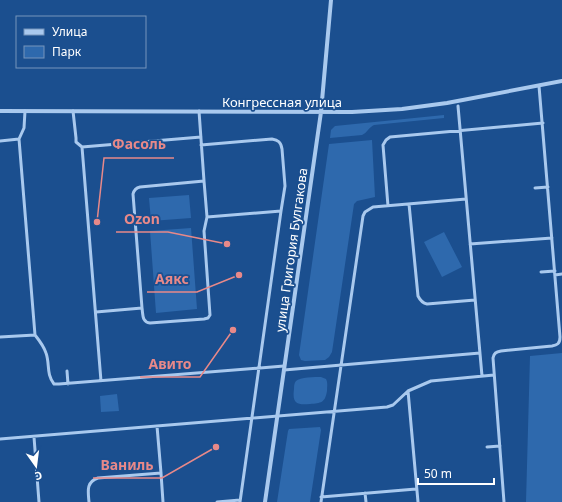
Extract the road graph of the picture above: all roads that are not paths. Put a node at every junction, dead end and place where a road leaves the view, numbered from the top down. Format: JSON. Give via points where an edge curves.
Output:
{"nodes":[{"id":1,"x":331,"y":0,"type":"edge"},
{"id":2,"x":562,"y":81,"type":"edge"},
{"id":3,"x":539,"y":86,"type":"junction"},
{"id":4,"x":458,"y":106,"type":"dead end"},
{"id":5,"x":0,"y":111,"type":"edge"},
{"id":6,"x":25,"y":111,"type":"junction"},
{"id":7,"x":73,"y":111,"type":"junction"},
{"id":8,"x":198,"y":111,"type":"junction"},
{"id":9,"x":321,"y":112,"type":"junction"},
{"id":10,"x":543,"y":123,"type":"junction"},
{"id":11,"x":460,"y":130,"type":"junction"},
{"id":12,"x":201,"y":137,"type":"junction"},
{"id":13,"x":18,"y":140,"type":"junction"},
{"id":14,"x":0,"y":141,"type":"edge"},
{"id":15,"x":201,"y":145,"type":"junction"},
{"id":16,"x":82,"y":147,"type":"junction"},
{"id":17,"x":204,"y":181,"type":"junction"},
{"id":18,"x":548,"y":187,"type":"junction"},
{"id":19,"x":534,"y":188,"type":"dead end"},
{"id":20,"x":466,"y":199,"type":"junction"},
{"id":21,"x":409,"y":204,"type":"junction"},
{"id":22,"x":388,"y":206,"type":"junction"},
{"id":23,"x":281,"y":210,"type":"junction"},
{"id":24,"x":207,"y":217,"type":"junction"},
{"id":25,"x":552,"y":238,"type":"junction"},
{"id":26,"x":470,"y":244,"type":"junction"},
{"id":27,"x":541,"y":272,"type":"dead end"},
{"id":28,"x":555,"y":273,"type":"junction"},
{"id":29,"x":562,"y":274,"type":"edge"},
{"id":30,"x":475,"y":300,"type":"junction"},
{"id":31,"x":142,"y":308,"type":"junction"},
{"id":32,"x":96,"y":312,"type":"junction"},
{"id":33,"x":35,"y":335,"type":"junction"},
{"id":34,"x":0,"y":338,"type":"edge"},
{"id":35,"x":480,"y":353,"type":"junction"},
{"id":36,"x":341,"y":365,"type":"junction"},
{"id":37,"x":259,"y":368,"type":"junction"},
{"id":38,"x":284,"y":368,"type":"junction"},
{"id":39,"x":67,"y":371,"type":"dead end"},
{"id":40,"x":494,"y":375,"type":"junction"},
{"id":41,"x":482,"y":376,"type":"junction"},
{"id":42,"x":101,"y":381,"type":"junction"},
{"id":43,"x":68,"y":384,"type":"junction"},
{"id":44,"x":408,"y":391,"type":"junction"},
{"id":45,"x":334,"y":411,"type":"junction"},
{"id":46,"x":277,"y":416,"type":"junction"},
{"id":47,"x":252,"y":418,"type":"junction"},
{"id":48,"x":157,"y":426,"type":"junction"},
{"id":49,"x":137,"y":428,"type":"junction"},
{"id":50,"x":138,"y":434,"type":"dead end"},
{"id":51,"x":34,"y":437,"type":"junction"},
{"id":52,"x":0,"y":440,"type":"edge"},
{"id":53,"x":500,"y":446,"type":"junction"},
{"id":54,"x":487,"y":447,"type":"dead end"},
{"id":55,"x":160,"y":473,"type":"junction"},
{"id":56,"x":416,"y":488,"type":"junction"},
{"id":57,"x":365,"y":493,"type":"junction"},
{"id":58,"x":321,"y":497,"type":"junction"},
{"id":59,"x":240,"y":501,"type":"edge"},
{"id":60,"x":39,"y":502,"type":"edge"},
{"id":61,"x":89,"y":502,"type":"edge"},
{"id":62,"x":163,"y":502,"type":"edge"},
{"id":63,"x":217,"y":502,"type":"edge"},
{"id":64,"x":265,"y":502,"type":"edge"},
{"id":65,"x":321,"y":502,"type":"edge"},
{"id":66,"x":366,"y":502,"type":"edge"},
{"id":67,"x":418,"y":502,"type":"edge"},
{"id":68,"x":504,"y":502,"type":"edge"}],
"edges":[{"from":1,"to":9,"type":"street","name":"улица Григория Булгакова"},
{"from":2,"to":3,"type":"street","name":"Конгрессная улица"},
{"from":3,"to":9,"type":"street","name":"Конгрессная улица","via":[[417,107]]},
{"from":3,"to":10,"type":"lane"},
{"from":4,"to":11,"type":"lane"},
{"from":5,"to":6,"type":"street","name":"Конгрессная улица"},
{"from":6,"to":7,"type":"street","name":"Конгрессная улица"},
{"from":6,"to":13,"type":"lane","via":[[24,128]]},
{"from":7,"to":8,"type":"street","name":"Конгрессная улица"},
{"from":7,"to":16,"type":"lane","via":[[76,142]]},
{"from":8,"to":9,"type":"street","name":"Конгрессная улица"},
{"from":8,"to":12,"type":"lane"},
{"from":9,"to":38,"type":"street","name":"улица Григория Булгакова"},
{"from":10,"to":11,"type":"lane"},
{"from":10,"to":18,"type":"lane"},
{"from":11,"to":20,"type":"lane"},
{"from":11,"to":22,"type":"lane","via":[[390,136],[386,140],[383,145]]},
{"from":12,"to":15,"type":"lane"},
{"from":12,"to":16,"type":"lane"},
{"from":13,"to":14,"type":"lane"},
{"from":13,"to":33,"type":"lane"},
{"from":15,"to":17,"type":"lane"},
{"from":15,"to":23,"type":"lane","via":[[277,140],[282,149],[285,186]]},
{"from":16,"to":32,"type":"lane"},
{"from":17,"to":24,"type":"lane"},
{"from":17,"to":31,"type":"lane","via":[[140,187],[134,191]]},
{"from":18,"to":19,"type":"lane"},
{"from":18,"to":25,"type":"lane"},
{"from":20,"to":21,"type":"lane"},
{"from":20,"to":26,"type":"lane"},
{"from":21,"to":22,"type":"lane"},
{"from":21,"to":30,"type":"lane","via":[[420,300],[427,304]]},
{"from":22,"to":36,"type":"lane","via":[[368,209],[363,216]]},
{"from":23,"to":24,"type":"lane"},
{"from":23,"to":37,"type":"lane"},
{"from":24,"to":31,"type":"lane","via":[[204,231],[210,315],[208,318],[150,323],[144,320]]},
{"from":25,"to":26,"type":"lane"},
{"from":25,"to":28,"type":"lane"},
{"from":26,"to":30,"type":"lane"},
{"from":27,"to":28,"type":"lane"},
{"from":28,"to":29,"type":"lane"},
{"from":28,"to":40,"type":"lane","via":[[560,342],[552,346],[497,352],[493,358]]},
{"from":30,"to":35,"type":"lane"},
{"from":31,"to":32,"type":"lane"},
{"from":32,"to":42,"type":"lane"},
{"from":33,"to":34,"type":"lane"},
{"from":33,"to":43,"type":"lane","via":[[46,352],[50,380],[54,384]]},
{"from":35,"to":36,"type":"lane"},
{"from":35,"to":41,"type":"lane"},
{"from":36,"to":38,"type":"lane"},
{"from":36,"to":45,"type":"lane"},
{"from":37,"to":38,"type":"lane"},
{"from":37,"to":42,"type":"lane"},
{"from":37,"to":47,"type":"lane"},
{"from":38,"to":46,"type":"street","name":"улица Григория Булгакова"},
{"from":39,"to":43,"type":"lane"},
{"from":40,"to":41,"type":"lane"},
{"from":40,"to":53,"type":"lane"},
{"from":41,"to":44,"type":"lane","via":[[430,381]]},
{"from":42,"to":43,"type":"lane"},
{"from":44,"to":45,"type":"lane","via":[[393,405],[387,407]]},
{"from":44,"to":56,"type":"lane"},
{"from":45,"to":46,"type":"lane"},
{"from":45,"to":58,"type":"lane"},
{"from":46,"to":47,"type":"lane"},
{"from":46,"to":64,"type":"street","name":"улица Григория Булгакова"},
{"from":47,"to":48,"type":"lane"},
{"from":47,"to":59,"type":"lane"},
{"from":48,"to":49,"type":"lane"},
{"from":48,"to":55,"type":"lane"},
{"from":49,"to":50,"type":"lane"},
{"from":49,"to":51,"type":"lane"},
{"from":51,"to":52,"type":"lane"},
{"from":51,"to":60,"type":"lane"},
{"from":53,"to":54,"type":"lane"},
{"from":53,"to":68,"type":"lane"},
{"from":55,"to":61,"type":"lane","via":[[93,480],[88,489]]},
{"from":55,"to":62,"type":"lane"},
{"from":56,"to":57,"type":"lane"},
{"from":56,"to":67,"type":"lane"},
{"from":57,"to":58,"type":"lane"},
{"from":57,"to":66,"type":"lane"},
{"from":58,"to":65,"type":"lane"},
{"from":59,"to":63,"type":"lane"}]}
